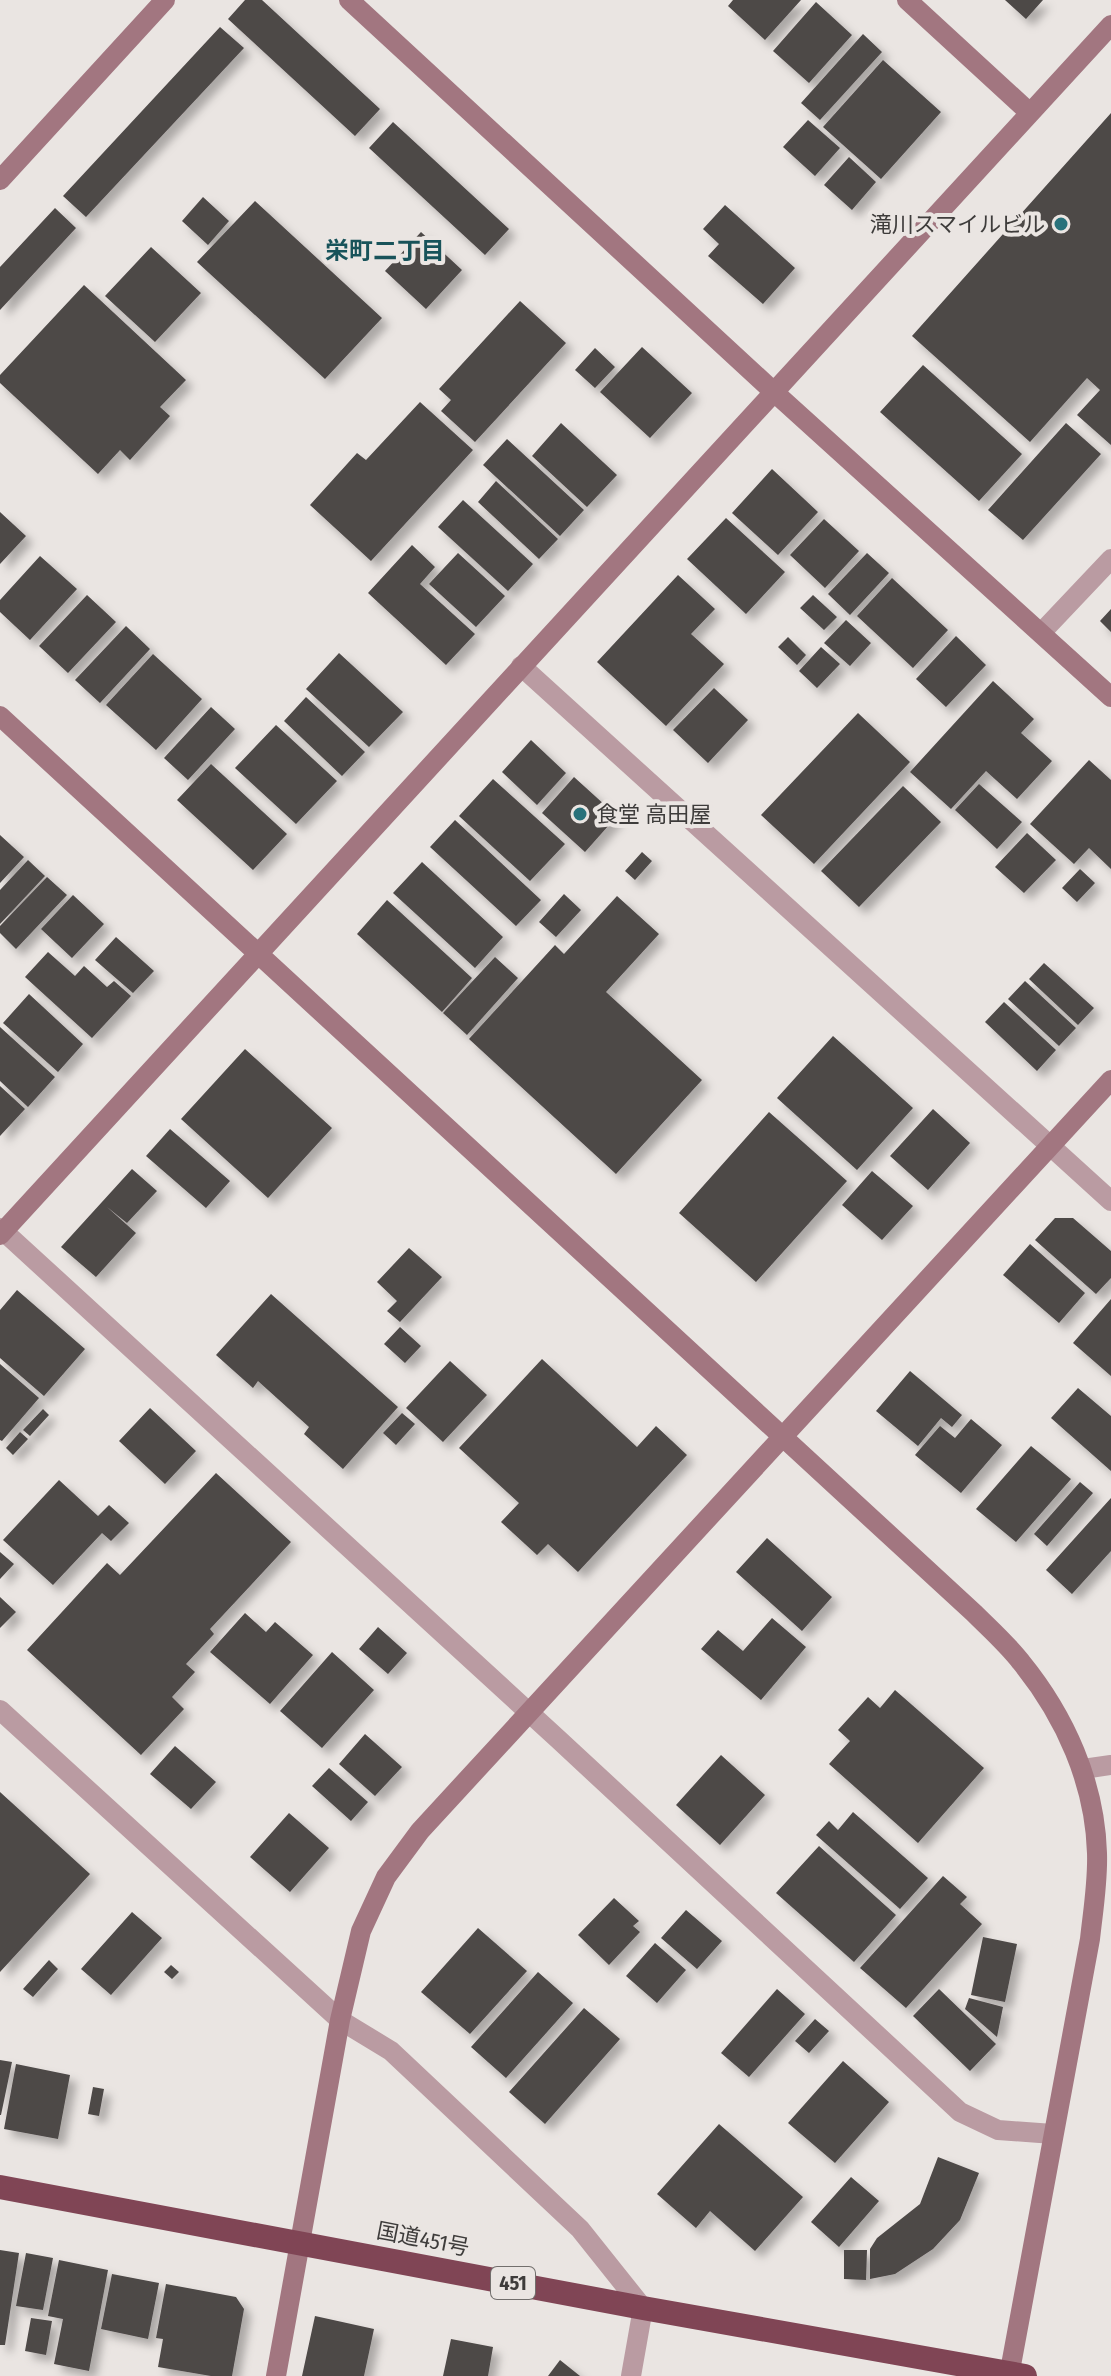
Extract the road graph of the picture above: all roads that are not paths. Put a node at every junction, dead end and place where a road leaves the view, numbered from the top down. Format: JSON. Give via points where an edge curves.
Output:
{"nodes":[{"id":1,"x":165,"y":0,"type":"edge"},
{"id":2,"x":349,"y":0,"type":"edge"},
{"id":3,"x":907,"y":0,"type":"edge"},
{"id":4,"x":1111,"y":25,"type":"edge"},
{"id":5,"x":1030,"y":113,"type":"junction"},
{"id":6,"x":0,"y":180,"type":"edge"},
{"id":7,"x":774,"y":392,"type":"junction"},
{"id":8,"x":1111,"y":559,"type":"edge"},
{"id":9,"x":1041,"y":633,"type":"junction"},
{"id":10,"x":521,"y":666,"type":"junction"},
{"id":11,"x":1111,"y":697,"type":"edge"},
{"id":12,"x":0,"y":716,"type":"edge"},
{"id":13,"x":259,"y":954,"type":"junction"},
{"id":14,"x":1111,"y":1080,"type":"edge"},
{"id":15,"x":1050,"y":1146,"type":"junction"},
{"id":16,"x":1111,"y":1201,"type":"edge"},
{"id":17,"x":1,"y":1231,"type":"edge"},
{"id":18,"x":783,"y":1436,"type":"junction"},
{"id":19,"x":0,"y":1710,"type":"edge"},
{"id":20,"x":529,"y":1713,"type":"junction"},
{"id":21,"x":1111,"y":1765,"type":"edge"},
{"id":22,"x":1083,"y":1769,"type":"junction"},
{"id":23,"x":340,"y":2020,"type":"junction"},
{"id":24,"x":1053,"y":2134,"type":"junction"},
{"id":25,"x":0,"y":2187,"type":"edge"},
{"id":26,"x":300,"y":2242,"type":"junction"},
{"id":27,"x":643,"y":2308,"type":"junction"},
{"id":28,"x":1014,"y":2375,"type":"edge"},
{"id":29,"x":276,"y":2376,"type":"edge"},
{"id":30,"x":631,"y":2376,"type":"edge"}],
"edges":[{"from":1,"to":6,"type":"street"},
{"from":2,"to":7,"type":"street"},
{"from":3,"to":5,"type":"street"},
{"from":4,"to":5,"type":"street"},
{"from":5,"to":7,"type":"street"},
{"from":7,"to":9,"type":"street"},
{"from":7,"to":10,"type":"street"},
{"from":8,"to":9,"type":"street"},
{"from":9,"to":11,"type":"street"},
{"from":10,"to":13,"type":"street"},
{"from":10,"to":15,"type":"street"},
{"from":12,"to":13,"type":"street"},
{"from":13,"to":17,"type":"street"},
{"from":13,"to":18,"type":"street"},
{"from":14,"to":15,"type":"street"},
{"from":15,"to":16,"type":"street"},
{"from":15,"to":18,"type":"street"},
{"from":17,"to":20,"type":"street"},
{"from":18,"to":20,"type":"street"},
{"from":18,"to":22,"type":"street","via":[[1020,1660],[1050,1702]]},
{"from":19,"to":23,"type":"street"},
{"from":20,"to":23,"type":"street","via":[[420,1831],[386,1877],[361,1931]]},
{"from":20,"to":24,"type":"street","via":[[960,2112],[998,2130]]},
{"from":21,"to":22,"type":"street"},
{"from":22,"to":24,"type":"street","via":[[1097,1851],[1096,1888]]},
{"from":23,"to":26,"type":"street"},
{"from":23,"to":27,"type":"street","via":[[391,2051],[580,2229]]},
{"from":24,"to":28,"type":"street"},
{"from":25,"to":26,"type":"highway","name":"国道451号","number":"451"},
{"from":26,"to":27,"type":"highway","name":"国道451号","number":"451"},
{"from":26,"to":29,"type":"street"},
{"from":27,"to":28,"type":"highway","name":"国道451号","number":"451"},
{"from":27,"to":30,"type":"street"}]}
